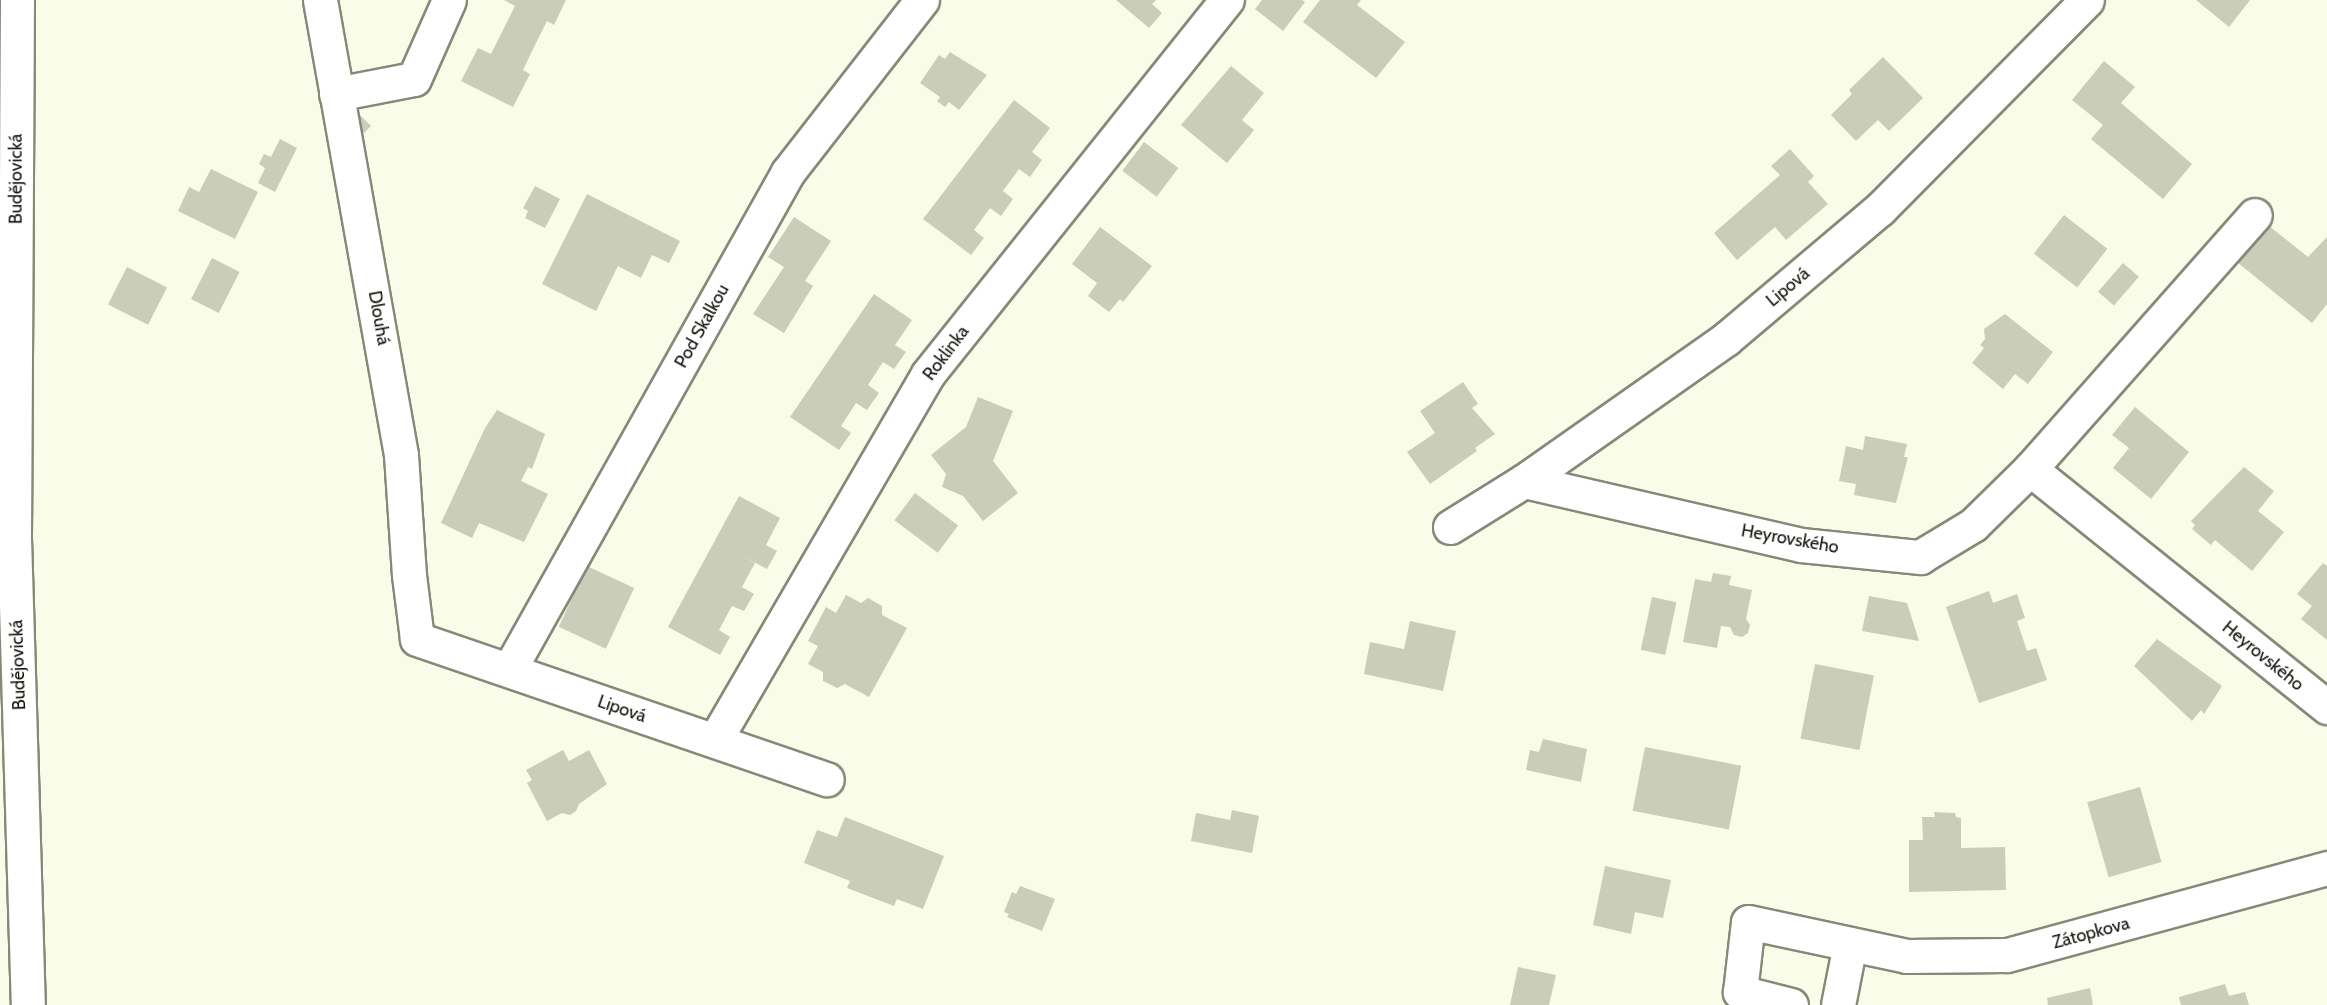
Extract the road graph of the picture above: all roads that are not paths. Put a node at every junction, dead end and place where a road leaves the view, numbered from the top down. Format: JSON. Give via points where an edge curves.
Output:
{"nodes":[{"id":1,"x":17,"y":0,"type":"edge"},
{"id":2,"x":321,"y":0,"type":"edge"},
{"id":3,"x":449,"y":0,"type":"edge"},
{"id":4,"x":922,"y":0,"type":"edge"},
{"id":5,"x":1227,"y":0,"type":"edge"},
{"id":6,"x":2087,"y":0,"type":"edge"},
{"id":7,"x":336,"y":94,"type":"junction"},
{"id":8,"x":2254,"y":215,"type":"dead end"},
{"id":9,"x":2030,"y":469,"type":"junction"},
{"id":10,"x":1524,"y":481,"type":"junction"},
{"id":11,"x":1450,"y":527,"type":"dead end"},
{"id":12,"x":417,"y":639,"type":"joint"},
{"id":13,"x":509,"y":670,"type":"junction"},
{"id":14,"x":2327,"y":707,"type":"edge"},
{"id":15,"x":715,"y":741,"type":"junction"},
{"id":16,"x":827,"y":778,"type":"dead end"},
{"id":17,"x":2327,"y":868,"type":"edge"},
{"id":18,"x":1850,"y":944,"type":"junction"},
{"id":19,"x":28,"y":1005,"type":"edge"},
{"id":20,"x":1791,"y":1005,"type":"edge"},
{"id":21,"x":1838,"y":1005,"type":"edge"}],
"edges":[{"from":1,"to":19,"type":"street","name":"Budějovická","via":[[14,538]]},
{"from":2,"to":7,"type":"street","name":"Dlouhá"},
{"from":3,"to":7,"type":"street","via":[[414,80]]},
{"from":4,"to":13,"type":"street","name":"Pod Skalkou","via":[[788,172]]},
{"from":5,"to":15,"type":"street","name":"Roklinka","via":[[928,374]]},
{"from":6,"to":10,"type":"street","name":"Lipová","via":[[1880,209],[1726,339]]},
{"from":7,"to":12,"type":"street","name":"Dlouhá","via":[[401,455]]},
{"from":8,"to":9,"type":"street","name":"Heyrovského"},
{"from":9,"to":10,"type":"street","name":"Heyrovského","via":[[1972,525],[1920,557],[1802,545]]},
{"from":9,"to":14,"type":"street","name":"Heyrovského"},
{"from":10,"to":11,"type":"street","name":"Lipová"},
{"from":12,"to":13,"type":"street","name":"Lipová"},
{"from":13,"to":15,"type":"street","name":"Lipová"},
{"from":15,"to":16,"type":"street","name":"Lipová"},
{"from":17,"to":18,"type":"street","name":"Zátopkova","via":[[2007,956],[1906,956]]},
{"from":18,"to":20,"type":"street","name":"Zátopkova","via":[[1748,922],[1740,992]]},
{"from":18,"to":21,"type":"street"}]}
